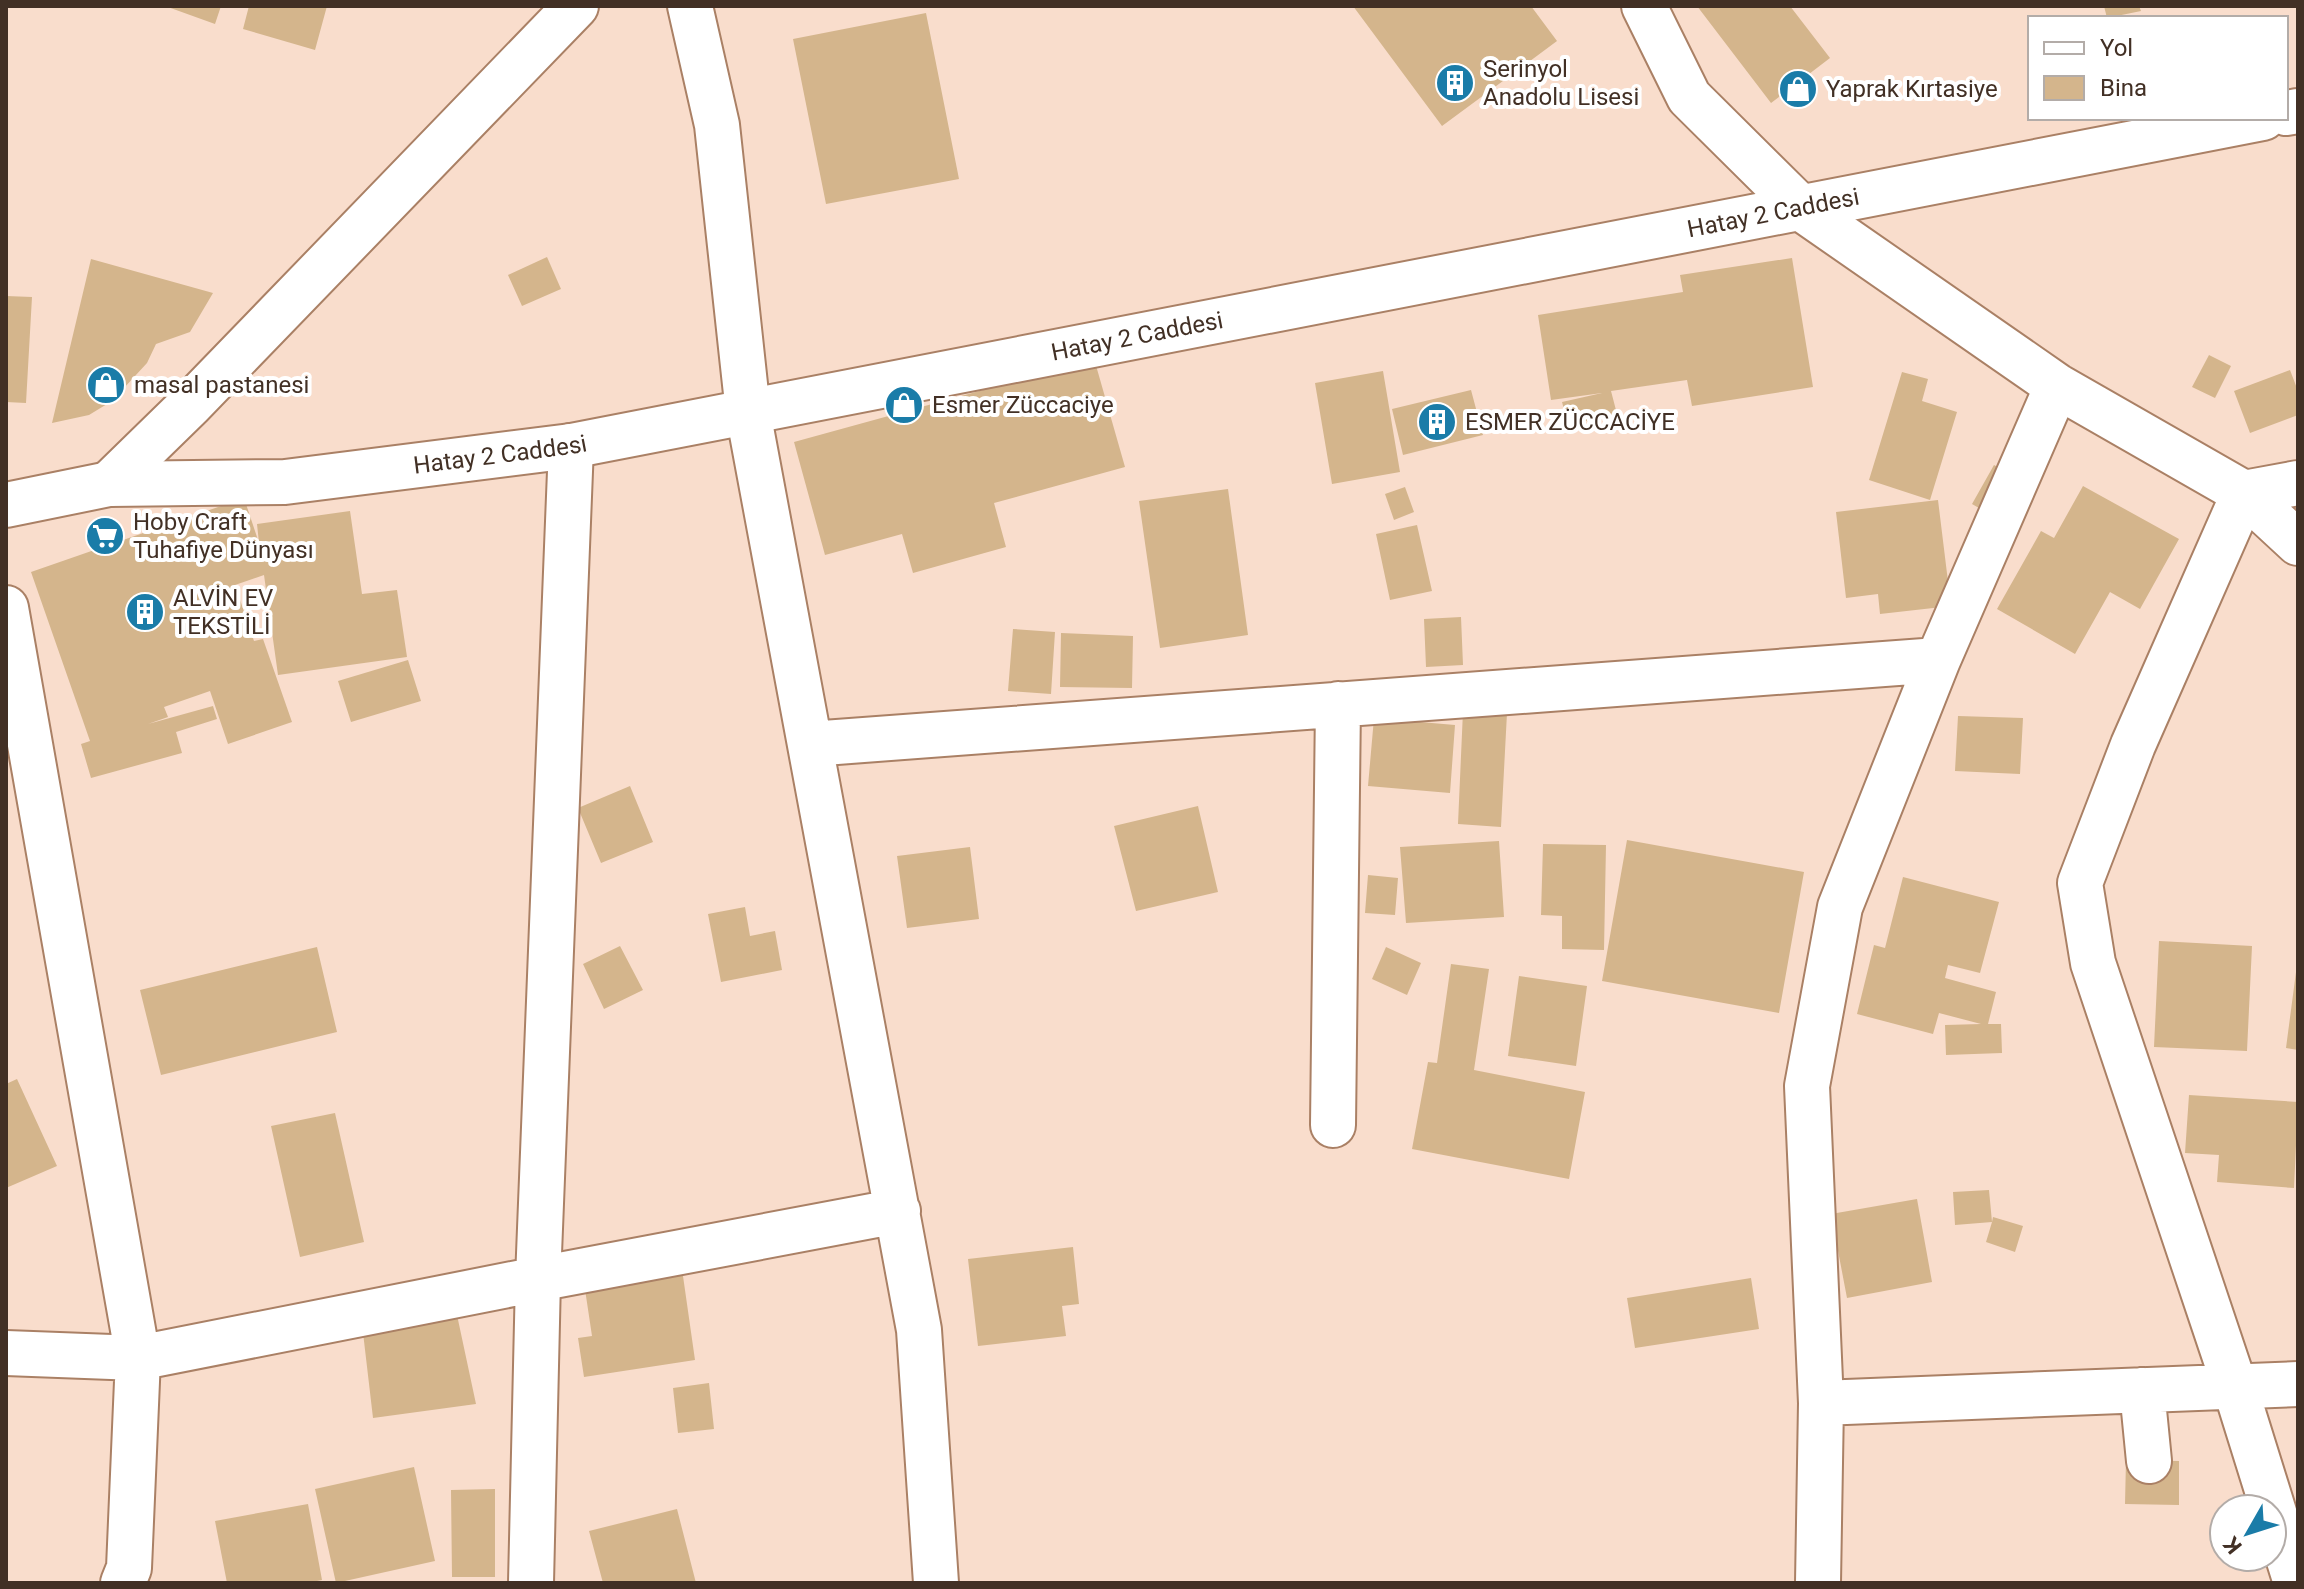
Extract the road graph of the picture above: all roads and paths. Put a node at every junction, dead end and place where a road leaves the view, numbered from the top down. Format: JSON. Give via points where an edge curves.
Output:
{"nodes":[{"id":1,"x":576,"y":6,"type":"edge"},
{"id":2,"x":690,"y":6,"type":"edge"},
{"id":3,"x":1644,"y":6,"type":"edge"},
{"id":4,"x":2253,"y":120,"type":"edge"},
{"id":5,"x":1802,"y":209,"type":"junction"},
{"id":6,"x":2057,"y":386,"type":"junction"},
{"id":7,"x":748,"y":412,"type":"junction"},
{"id":8,"x":571,"y":446,"type":"junction"},
{"id":9,"x":2298,"y":483,"type":"edge"},
{"id":10,"x":109,"y":484,"type":"junction"},
{"id":11,"x":2244,"y":493,"type":"junction"},
{"id":12,"x":6,"y":505,"type":"edge"},
{"id":13,"x":2298,"y":543,"type":"edge"},
{"id":14,"x":6,"y":608,"type":"edge"},
{"id":15,"x":1938,"y":660,"type":"junction"},
{"id":16,"x":1338,"y":704,"type":"junction"},
{"id":17,"x":810,"y":744,"type":"junction"},
{"id":18,"x":1333,"y":1125,"type":"dead end"},
{"id":19,"x":898,"y":1211,"type":"junction"},
{"id":20,"x":538,"y":1279,"type":"junction"},
{"id":21,"x":6,"y":1353,"type":"edge"},
{"id":22,"x":138,"y":1358,"type":"junction"},
{"id":23,"x":2298,"y":1384,"type":"edge"},
{"id":24,"x":2235,"y":1387,"type":"junction"},
{"id":25,"x":2142,"y":1390,"type":"junction"},
{"id":26,"x":1821,"y":1403,"type":"junction"},
{"id":27,"x":2149,"y":1461,"type":"dead end"},
{"id":28,"x":1817,"y":1582,"type":"edge"},
{"id":29,"x":123,"y":1583,"type":"edge"},
{"id":30,"x":531,"y":1583,"type":"edge"},
{"id":31,"x":936,"y":1583,"type":"edge"},
{"id":32,"x":2296,"y":1583,"type":"edge"}],
"edges":[{"from":1,"to":10,"type":"street"},
{"from":2,"to":7,"type":"street","via":[[717,125]]},
{"from":3,"to":5,"type":"street","via":[[1689,97]]},
{"from":4,"to":5,"type":"street","name":"Hatay 2 Caddesi"},
{"from":5,"to":6,"type":"street"},
{"from":5,"to":7,"type":"street","name":"Hatay 2 Caddesi"},
{"from":6,"to":11,"type":"street"},
{"from":6,"to":15,"type":"street"},
{"from":7,"to":8,"type":"street","name":"Hatay 2 Caddesi"},
{"from":7,"to":17,"type":"street"},
{"from":8,"to":10,"type":"street","name":"Hatay 2 Caddesi","via":[[285,482]]},
{"from":8,"to":20,"type":"street"},
{"from":9,"to":11,"type":"street"},
{"from":10,"to":12,"type":"street","name":"Hatay 2 Caddesi"},
{"from":11,"to":13,"type":"street"},
{"from":11,"to":24,"type":"street","via":[[2133,745],[2080,883],[2093,963]]},
{"from":14,"to":22,"type":"street"},
{"from":15,"to":16,"type":"street"},
{"from":15,"to":26,"type":"street","via":[[1840,907],[1807,1086]]},
{"from":16,"to":17,"type":"street"},
{"from":16,"to":18,"type":"street"},
{"from":17,"to":19,"type":"street"},
{"from":19,"to":20,"type":"street"},
{"from":19,"to":31,"type":"street","via":[[919,1330]]},
{"from":20,"to":22,"type":"street"},
{"from":20,"to":30,"type":"street"},
{"from":21,"to":22,"type":"street"},
{"from":22,"to":29,"type":"street","via":[[129,1568]]},
{"from":23,"to":24,"type":"street"},
{"from":24,"to":25,"type":"street"},
{"from":24,"to":32,"type":"street"},
{"from":25,"to":26,"type":"street"},
{"from":25,"to":27,"type":"street"},
{"from":26,"to":28,"type":"street"}]}
